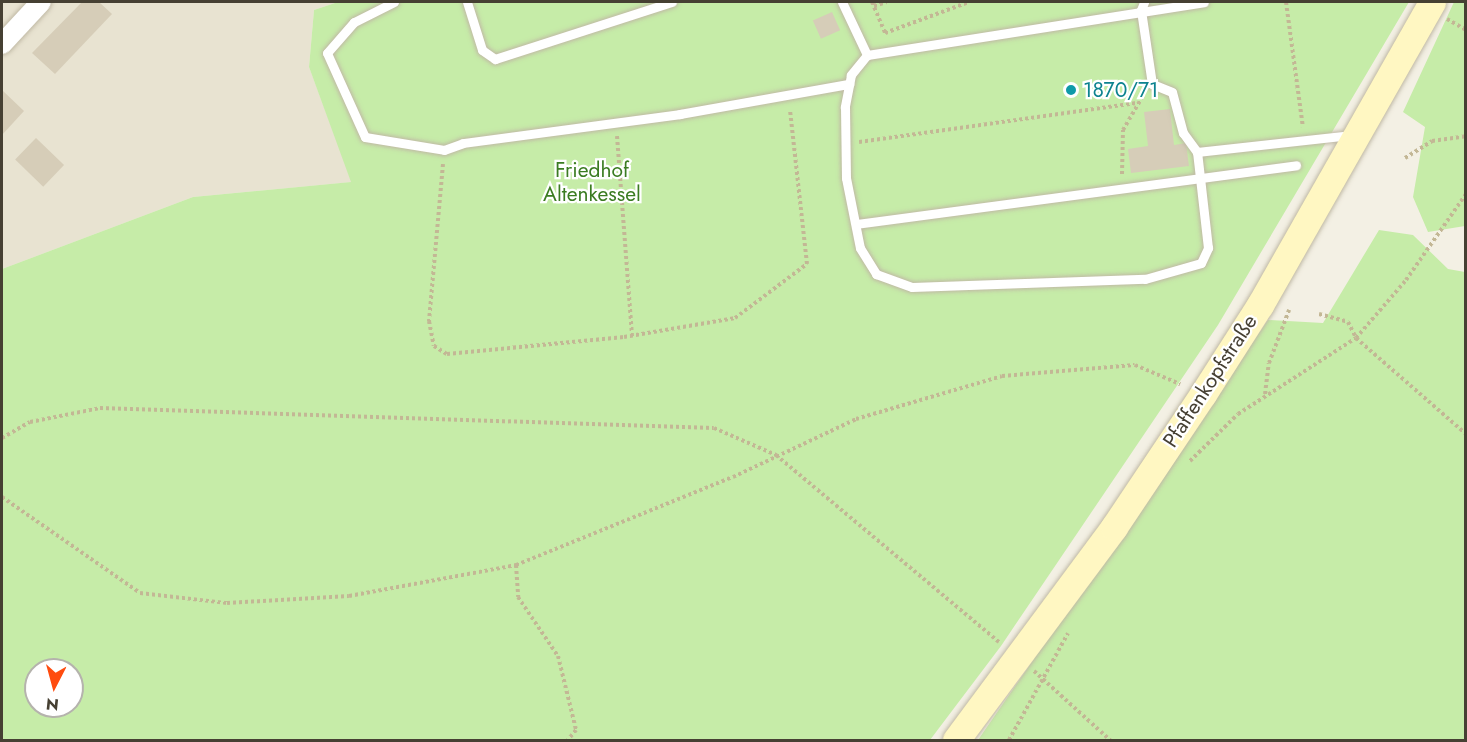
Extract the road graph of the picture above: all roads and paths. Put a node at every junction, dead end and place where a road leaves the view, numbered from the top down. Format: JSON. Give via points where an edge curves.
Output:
{"nodes":[{"id":1,"x":41,"y":2,"type":"edge"},
{"id":2,"x":394,"y":2,"type":"edge"},
{"id":3,"x":467,"y":2,"type":"edge"},
{"id":4,"x":672,"y":2,"type":"edge"},
{"id":5,"x":842,"y":2,"type":"edge"},
{"id":6,"x":886,"y":2,"type":"edge"},
{"id":7,"x":969,"y":2,"type":"edge"},
{"id":8,"x":1204,"y":2,"type":"edge"},
{"id":9,"x":1286,"y":2,"type":"edge"},
{"id":10,"x":1432,"y":2,"type":"edge"},
{"id":11,"x":873,"y":4,"type":"edge"},
{"id":12,"x":1142,"y":6,"type":"edge"},
{"id":13,"x":885,"y":33,"type":"junction"},
{"id":14,"x":2,"y":44,"type":"edge"},
{"id":15,"x":892,"y":51,"type":"junction"},
{"id":16,"x":867,"y":55,"type":"junction"},
{"id":17,"x":849,"y":84,"type":"junction"},
{"id":18,"x":1152,"y":84,"type":"junction"},
{"id":19,"x":789,"y":94,"type":"junction"},
{"id":20,"x":1138,"y":103,"type":"junction"},
{"id":21,"x":616,"y":122,"type":"junction"},
{"id":22,"x":1360,"y":134,"type":"junction"},
{"id":23,"x":1466,"y":136,"type":"edge"},
{"id":24,"x":1304,"y":140,"type":"junction"},
{"id":25,"x":846,"y":144,"type":"junction"},
{"id":26,"x":444,"y":150,"type":"junction"},
{"id":27,"x":1197,"y":152,"type":"junction"},
{"id":28,"x":1405,"y":158,"type":"dead end"},
{"id":29,"x":1296,"y":165,"type":"dead end"},
{"id":30,"x":1200,"y":177,"type":"junction"},
{"id":31,"x":1123,"y":186,"type":"junction"},
{"id":32,"x":1466,"y":194,"type":"edge"},
{"id":33,"x":856,"y":224,"type":"junction"},
{"id":34,"x":1289,"y":309,"type":"dead end"},
{"id":35,"x":1319,"y":314,"type":"dead end"},
{"id":36,"x":632,"y":336,"type":"junction"},
{"id":37,"x":1356,"y":338,"type":"junction"},
{"id":38,"x":1203,"y":394,"type":"junction"},
{"id":39,"x":1265,"y":395,"type":"junction"},
{"id":40,"x":1466,"y":434,"type":"edge"},
{"id":41,"x":2,"y":438,"type":"edge"},
{"id":42,"x":776,"y":455,"type":"junction"},
{"id":43,"x":1188,"y":463,"type":"dead end"},
{"id":44,"x":2,"y":497,"type":"edge"},
{"id":45,"x":516,"y":566,"type":"junction"},
{"id":46,"x":1071,"y":629,"type":"dead end"},
{"id":47,"x":1015,"y":656,"type":"junction"},
{"id":48,"x":1042,"y":678,"type":"junction"},
{"id":49,"x":568,"y":741,"type":"edge"},
{"id":50,"x":956,"y":741,"type":"edge"},
{"id":51,"x":1009,"y":741,"type":"edge"},
{"id":52,"x":1110,"y":741,"type":"edge"}],
"edges":[{"from":1,"to":14,"type":"street"},
{"from":2,"to":26,"type":"lane","via":[[354,22],[327,53],[365,137]]},
{"from":3,"to":4,"type":"lane","via":[[482,50],[495,59]]},
{"from":5,"to":16,"type":"lane"},
{"from":6,"to":11,"type":"path"},
{"from":7,"to":13,"type":"path"},
{"from":8,"to":12,"type":"lane"},
{"from":9,"to":24,"type":"path"},
{"from":10,"to":22,"type":"street","name":"Pfaffenkopfstraße"},
{"from":11,"to":13,"type":"path"},
{"from":12,"to":15,"type":"lane"},
{"from":12,"to":18,"type":"lane"},
{"from":13,"to":15,"type":"path"},
{"from":15,"to":16,"type":"lane"},
{"from":16,"to":17,"type":"lane"},
{"from":17,"to":19,"type":"lane"},
{"from":17,"to":25,"type":"lane"},
{"from":18,"to":20,"type":"path"},
{"from":18,"to":27,"type":"lane","via":[[1172,92],[1183,132]]},
{"from":19,"to":21,"type":"lane"},
{"from":19,"to":36,"type":"path","via":[[807,264],[735,318]]},
{"from":20,"to":25,"type":"path"},
{"from":20,"to":31,"type":"path","via":[[1123,130]]},
{"from":21,"to":26,"type":"lane","via":[[462,143]]},
{"from":21,"to":36,"type":"path"},
{"from":22,"to":24,"type":"lane"},
{"from":22,"to":38,"type":"street","name":"Pfaffenkopfstraße"},
{"from":23,"to":28,"type":"path","via":[[1432,141]]},
{"from":24,"to":27,"type":"lane"},
{"from":25,"to":33,"type":"lane","via":[[846,178]]},
{"from":26,"to":36,"type":"path","via":[[429,321],[434,346],[447,354]]},
{"from":27,"to":30,"type":"lane"},
{"from":29,"to":30,"type":"lane"},
{"from":30,"to":31,"type":"lane"},
{"from":30,"to":33,"type":"lane","via":[[1208,248],[1201,263],[1144,279],[912,288],[876,274],[860,248]]},
{"from":31,"to":33,"type":"lane"},
{"from":32,"to":37,"type":"path","via":[[1406,280]]},
{"from":34,"to":39,"type":"path","via":[[1269,363]]},
{"from":35,"to":37,"type":"path","via":[[1348,322]]},
{"from":37,"to":39,"type":"path"},
{"from":37,"to":40,"type":"path"},
{"from":38,"to":42,"type":"path","via":[[1135,365],[1002,376],[856,419]]},
{"from":38,"to":47,"type":"street","name":"Pfaffenkopfstraße","via":[[1114,527]]},
{"from":39,"to":43,"type":"path"},
{"from":41,"to":42,"type":"path","via":[[30,422],[100,408],[714,428]]},
{"from":42,"to":45,"type":"path","via":[[594,537]]},
{"from":42,"to":47,"type":"path"},
{"from":44,"to":45,"type":"path","via":[[37,526],[140,593],[227,603],[349,596]]},
{"from":45,"to":49,"type":"path","via":[[518,597],[558,656],[576,730]]},
{"from":46,"to":48,"type":"path"},
{"from":47,"to":50,"type":"street","name":"Pfaffenkopfstraße"},
{"from":48,"to":51,"type":"path"},
{"from":48,"to":52,"type":"path"}]}
